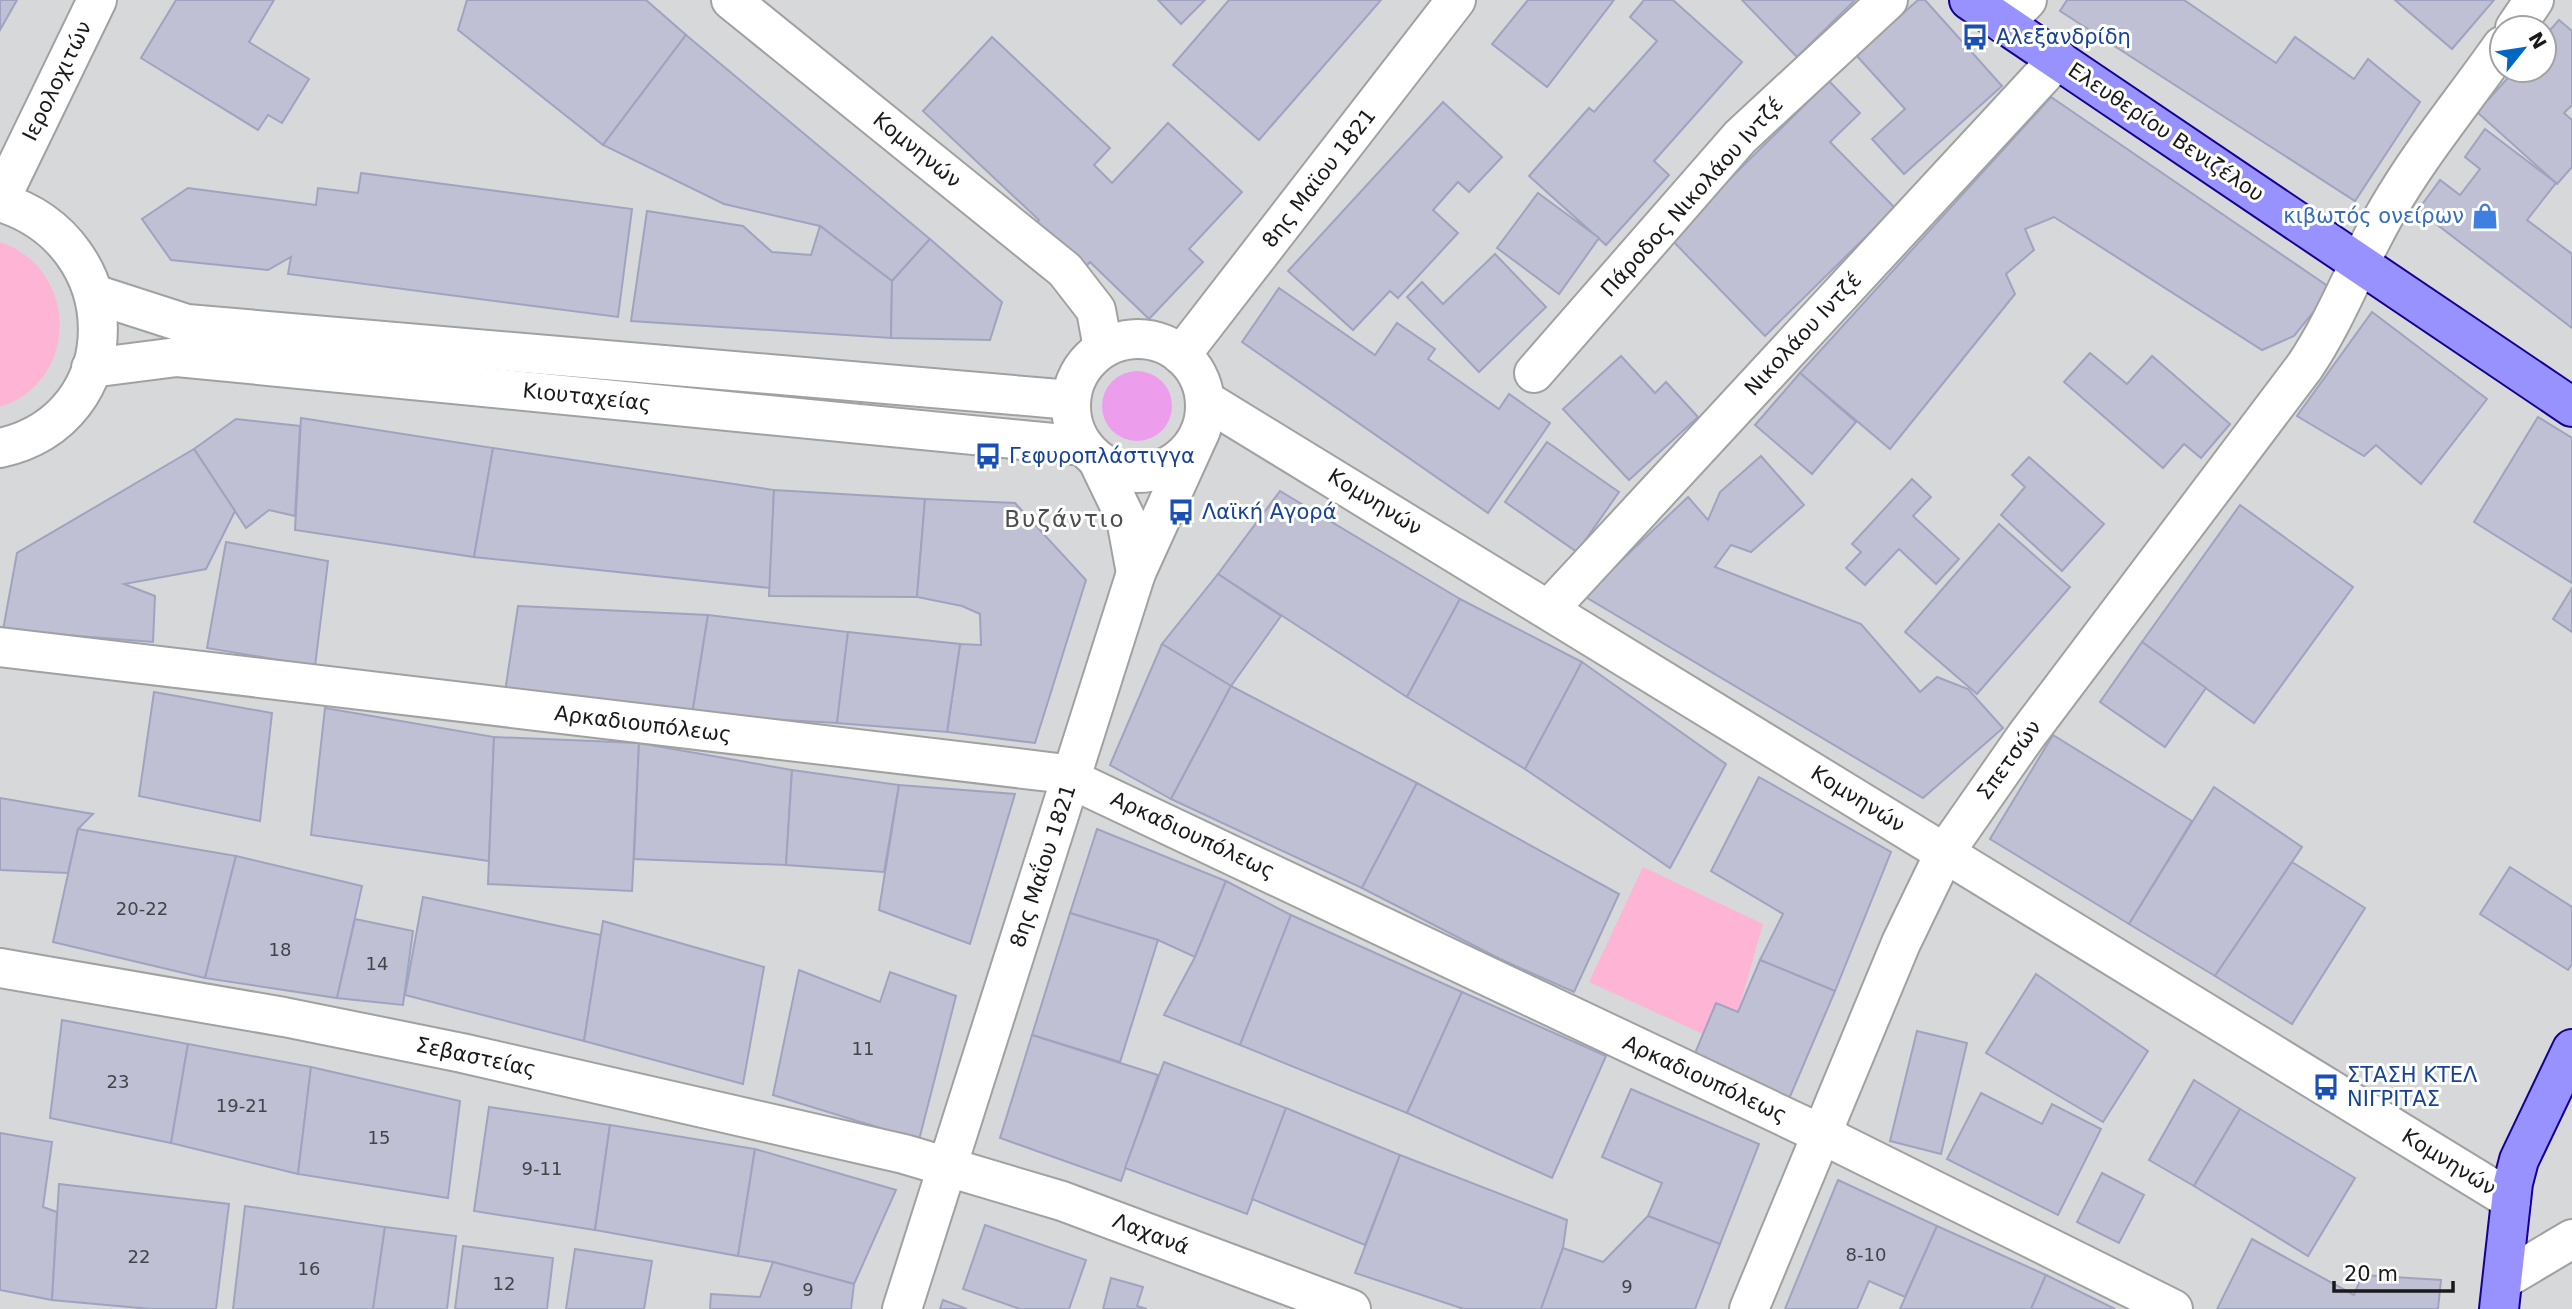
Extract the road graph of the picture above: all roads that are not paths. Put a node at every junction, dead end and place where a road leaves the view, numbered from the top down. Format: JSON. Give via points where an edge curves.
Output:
{"nodes":[{"id":1,"x":97,"y":0,"type":"edge"},
{"id":2,"x":731,"y":0,"type":"edge"},
{"id":3,"x":1456,"y":0,"type":"edge"},
{"id":4,"x":1888,"y":0,"type":"edge"},
{"id":5,"x":1969,"y":0,"type":"edge"},
{"id":6,"x":2016,"y":12,"type":"edge"},
{"id":7,"x":2058,"y":59,"type":"junction"},
{"id":8,"x":2488,"y":66,"type":"edge"},
{"id":9,"x":0,"y":201,"type":"edge"},
{"id":10,"x":2358,"y":262,"type":"junction"},
{"id":11,"x":94,"y":294,"type":"junction"},
{"id":12,"x":1103,"y":348,"type":"junction"},
{"id":13,"x":1181,"y":355,"type":"junction"},
{"id":14,"x":91,"y":368,"type":"junction"},
{"id":15,"x":1534,"y":373,"type":"dead end"},
{"id":16,"x":1071,"y":400,"type":"junction"},
{"id":17,"x":2572,"y":407,"type":"edge"},
{"id":18,"x":1203,"y":415,"type":"junction"},
{"id":19,"x":0,"y":448,"type":"edge"},
{"id":20,"x":1091,"y":453,"type":"junction"},
{"id":21,"x":1136,"y":573,"type":"junction"},
{"id":22,"x":1549,"y":609,"type":"junction"},
{"id":23,"x":0,"y":647,"type":"edge"},
{"id":24,"x":1072,"y":777,"type":"junction"},
{"id":25,"x":1945,"y":852,"type":"junction"},
{"id":26,"x":0,"y":968,"type":"edge"},
{"id":27,"x":2572,"y":1049,"type":"edge"},
{"id":28,"x":1821,"y":1135,"type":"junction"},
{"id":29,"x":948,"y":1165,"type":"junction"},
{"id":30,"x":2511,"y":1200,"type":"junction"},
{"id":31,"x":2572,"y":1239,"type":"edge"},
{"id":32,"x":2501,"y":1295,"type":"edge"},
{"id":33,"x":902,"y":1309,"type":"edge"},
{"id":34,"x":1352,"y":1309,"type":"edge"},
{"id":35,"x":1749,"y":1309,"type":"edge"},
{"id":36,"x":2174,"y":1309,"type":"edge"}],
"edges":[{"from":1,"to":9,"type":"street","name":"Ιερολοχιτών"},
{"from":2,"to":12,"type":"street","name":"Κομνηνών","via":[[1065,270],[1096,310]]},
{"from":3,"to":13,"type":"street","name":"8ης Μαϊου 1821"},
{"from":4,"to":15,"type":"street","name":"Πάροδος Νικολάου Ιντζέ","via":[[1740,137]]},
{"from":5,"to":6,"type":"main road","name":"Ελευθερίου Βενιζέλου"},
{"from":6,"to":7,"type":"main road","name":"Ελευθερίου Βενιζέλου"},
{"from":7,"to":10,"type":"main road","name":"Ελευθερίου Βενιζέλου"},
{"from":7,"to":22,"type":"street","name":"Νικολάου Ιντζέ"},
{"from":8,"to":10,"type":"street","name":"Σπετσών","via":[[2390,205]]},
{"from":9,"to":11,"type":"street","via":[[55,229],[83,265]]},
{"from":10,"to":17,"type":"main road","name":"Ελευθερίου Βενιζέλου"},
{"from":10,"to":25,"type":"street","name":"Σπετσών","via":[[2328,330],[2305,366],[2026,736]]},
{"from":11,"to":14,"type":"street","via":[[98,331]]},
{"from":11,"to":16,"type":"street","name":"Κιουταχείας","via":[[187,324]]},
{"from":12,"to":13,"type":"street","via":[[1123,340],[1144,339]]},
{"from":12,"to":16,"type":"street","via":[[1081,370]]},
{"from":13,"to":18,"type":"street","via":[[1195,371]]},
{"from":14,"to":19,"type":"street","via":[[76,397],[54,422],[26,440]]},
{"from":14,"to":20,"type":"street","name":"Κιουταχείας","via":[[177,356]]},
{"from":16,"to":20,"type":"street","via":[[1073,422]]},
{"from":18,"to":20,"type":"street","via":[[1184,455],[1158,470],[1127,472]]},
{"from":18,"to":21,"type":"street","name":"8ης Μαΐου 1821"},
{"from":18,"to":22,"type":"street","name":"Κομνηνών"},
{"from":20,"to":21,"type":"street","via":[[1113,486],[1126,519]]},
{"from":21,"to":24,"type":"street","name":"8ης Μαΐου 1821"},
{"from":22,"to":25,"type":"street","name":"Κομνηνών"},
{"from":23,"to":24,"type":"street","name":"Αρκαδιουπόλεως","via":[[1044,770]]},
{"from":24,"to":28,"type":"street","name":"Αρκαδιουπόλεως"},
{"from":24,"to":29,"type":"street","name":"8ης Μαΐου 1821"},
{"from":25,"to":28,"type":"street","name":"Σπετσών","via":[[1914,913]]},
{"from":25,"to":30,"type":"street","name":"Κομνηνών"},
{"from":26,"to":29,"type":"street","name":"Σεβαστείας","via":[[462,1053]]},
{"from":27,"to":30,"type":"main road","via":[[2527,1139]]},
{"from":28,"to":35,"type":"street","name":"Σπετσών"},
{"from":28,"to":36,"type":"street","name":"Αρκαδιουπόλεως"},
{"from":29,"to":33,"type":"street","name":"8ης Μαΐου 1821"},
{"from":29,"to":34,"type":"street","name":"Λαχανά","via":[[1062,1200]]},
{"from":30,"to":32,"type":"main road"},
{"from":31,"to":32,"type":"street"}]}
